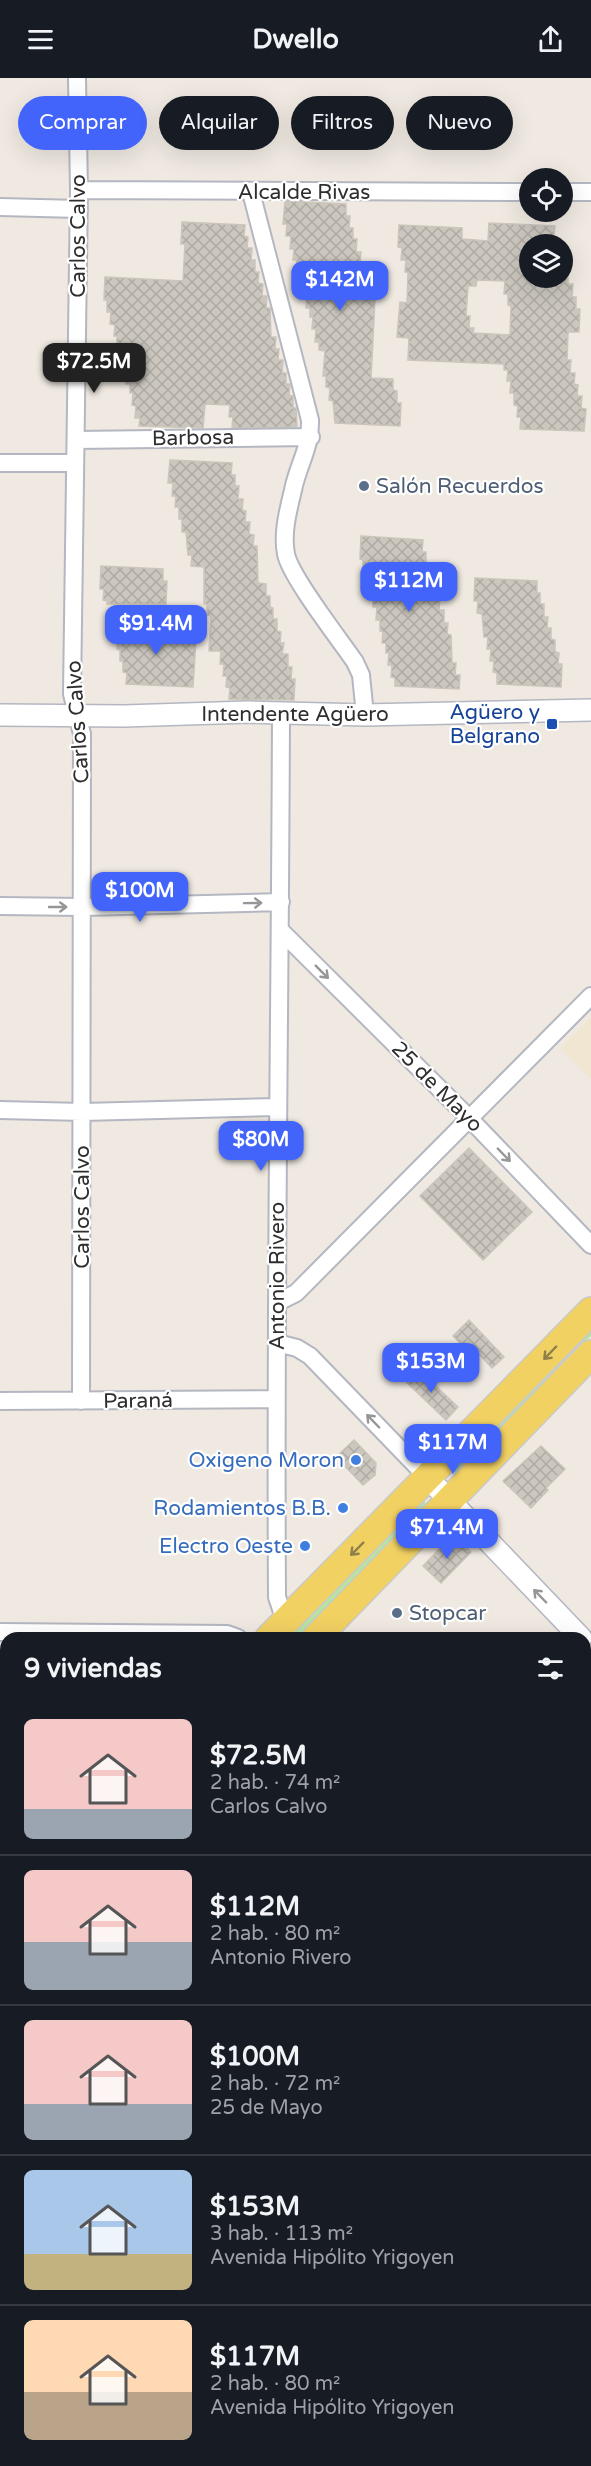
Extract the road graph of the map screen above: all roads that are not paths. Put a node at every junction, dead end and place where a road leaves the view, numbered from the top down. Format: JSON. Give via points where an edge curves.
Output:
{"nodes":[{"id":1,"x":77,"y":78,"type":"edge"},
{"id":2,"x":79,"y":190,"type":"junction"},
{"id":3,"x":251,"y":192,"type":"junction"},
{"id":4,"x":519,"y":192,"type":"edge"},
{"id":5,"x":573,"y":192,"type":"edge"},
{"id":6,"x":591,"y":192,"type":"edge"},
{"id":7,"x":0,"y":207,"type":"edge"},
{"id":8,"x":79,"y":209,"type":"junction"},
{"id":9,"x":311,"y":437,"type":"junction"},
{"id":10,"x":76,"y":440,"type":"junction"},
{"id":11,"x":0,"y":463,"type":"edge"},
{"id":12,"x":75,"y":463,"type":"junction"},
{"id":13,"x":591,"y":710,"type":"edge"},
{"id":14,"x":77,"y":714,"type":"junction"},
{"id":15,"x":281,"y":714,"type":"junction"},
{"id":16,"x":0,"y":715,"type":"edge"},
{"id":17,"x":365,"y":715,"type":"junction"},
{"id":18,"x":280,"y":902,"type":"junction"},
{"id":19,"x":0,"y":906,"type":"edge"},
{"id":20,"x":83,"y":907,"type":"junction"},
{"id":21,"x":281,"y":931,"type":"junction"},
{"id":22,"x":591,"y":996,"type":"edge"},
{"id":23,"x":278,"y":1107,"type":"junction"},
{"id":24,"x":0,"y":1110,"type":"edge"},
{"id":25,"x":83,"y":1112,"type":"junction"},
{"id":26,"x":469,"y":1118,"type":"junction"},
{"id":27,"x":591,"y":1245,"type":"edge"},
{"id":28,"x":278,"y":1302,"type":"junction"},
{"id":29,"x":591,"y":1311,"type":"edge"},
{"id":30,"x":277,"y":1343,"type":"junction"},
{"id":31,"x":591,"y":1354,"type":"edge"},
{"id":32,"x":276,"y":1399,"type":"junction"},
{"id":33,"x":0,"y":1401,"type":"edge"},
{"id":34,"x":81,"y":1401,"type":"junction"},
{"id":35,"x":428,"y":1478,"type":"junction"},
{"id":36,"x":449,"y":1500,"type":"junction"},
{"id":37,"x":277,"y":1630,"type":"edge"},
{"id":38,"x":322,"y":1632,"type":"edge"},
{"id":39,"x":575,"y":1632,"type":"edge"}],
"edges":[{"from":1,"to":2,"type":"street","name":"Carlos Calvo"},
{"from":2,"to":3,"type":"street","name":"Alcalde Rivas"},
{"from":2,"to":8,"type":"street","name":"Carlos Calvo"},
{"from":3,"to":4,"type":"street","name":"Alcalde Rivas"},
{"from":3,"to":9,"type":"street","via":[[310,420]]},
{"from":5,"to":6,"type":"street"},
{"from":7,"to":8,"type":"street"},
{"from":8,"to":10,"type":"street","name":"Carlos Calvo"},
{"from":9,"to":10,"type":"street","name":"Barbosa"},
{"from":9,"to":17,"type":"street","via":[[293,487],[284,537],[286,557],[356,662]]},
{"from":10,"to":12,"type":"street","name":"Carlos Calvo"},
{"from":11,"to":12,"type":"street"},
{"from":12,"to":14,"type":"street","name":"Carlos Calvo","via":[[72,694]]},
{"from":13,"to":17,"type":"street","name":"Intendente Agüero"},
{"from":14,"to":15,"type":"street","name":"Intendente Agüero"},
{"from":14,"to":16,"type":"street","name":"Intendente Agüero"},
{"from":14,"to":20,"type":"street","name":"Carlos Calvo","via":[[82,734]]},
{"from":15,"to":17,"type":"street","name":"Intendente Agüero"},
{"from":15,"to":18,"type":"street","name":"Antonio Rivero"},
{"from":20,"to":18,"type":"street","one_way":true},
{"from":18,"to":21,"type":"street","name":"Antonio Rivero"},
{"from":19,"to":20,"type":"street","one_way":true},
{"from":20,"to":25,"type":"street","name":"Carlos Calvo"},
{"from":21,"to":23,"type":"street","name":"Antonio Rivero"},
{"from":21,"to":26,"type":"street","name":"25 de Mayo","one_way":true},
{"from":22,"to":26,"type":"street"},
{"from":23,"to":25,"type":"street"},
{"from":23,"to":28,"type":"street","name":"Antonio Rivero"},
{"from":24,"to":25,"type":"street"},
{"from":25,"to":34,"type":"street","name":"Carlos Calvo"},
{"from":26,"to":27,"type":"street","name":"25 de Mayo","one_way":true},
{"from":26,"to":28,"type":"street","via":[[296,1293]]},
{"from":28,"to":30,"type":"street","name":"Antonio Rivero"},
{"from":29,"to":35,"type":"main road","one_way":true},
{"from":30,"to":32,"type":"street","name":"Antonio Rivero"},
{"from":35,"to":30,"type":"street","one_way":true,"via":[[310,1356]]},
{"from":31,"to":36,"type":"main road"},
{"from":32,"to":34,"type":"street","name":"Paraná"},
{"from":32,"to":37,"type":"street","name":"Antonio Rivero"},
{"from":33,"to":34,"type":"street","name":"Paraná"},
{"from":35,"to":36,"type":"street"},
{"from":35,"to":37,"type":"main road","one_way":true},
{"from":36,"to":38,"type":"main road"},
{"from":39,"to":36,"type":"street","one_way":true}]}
